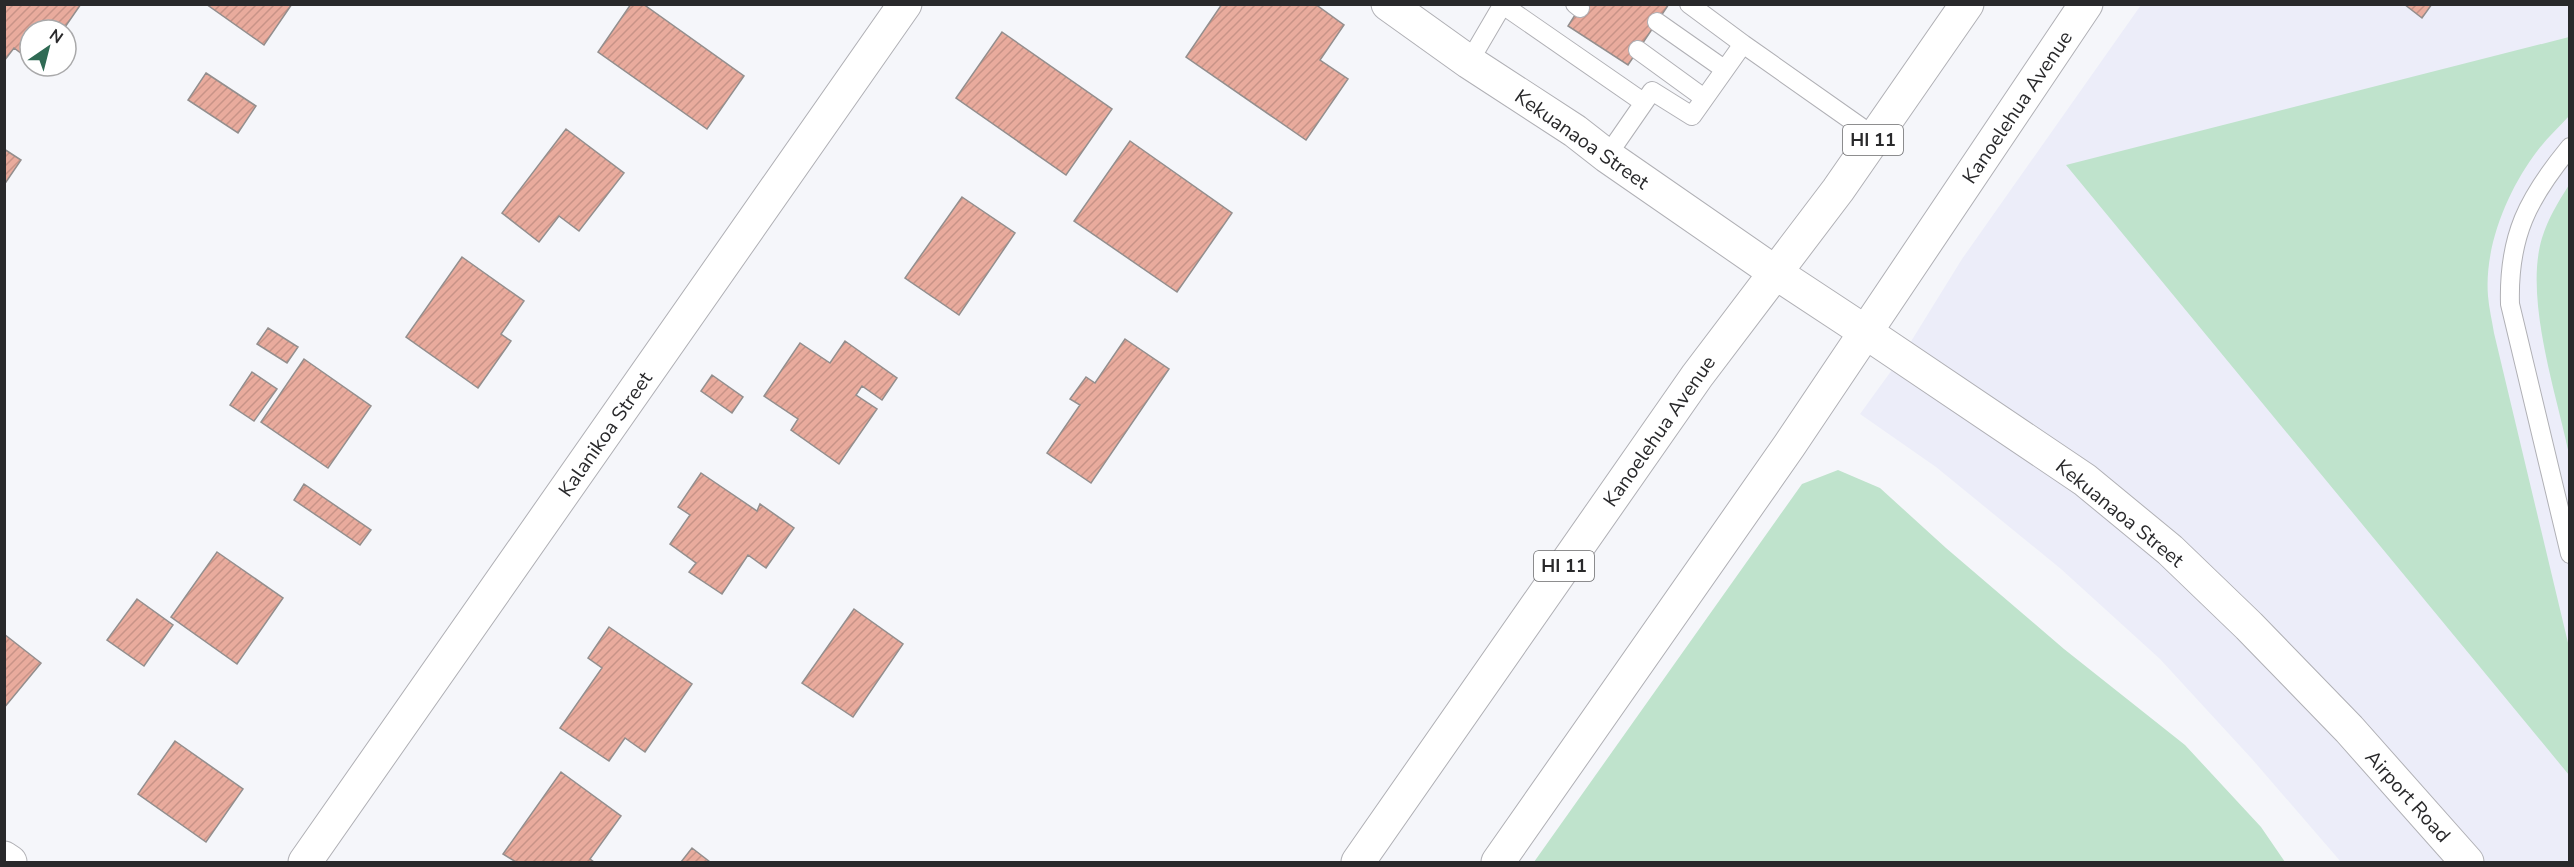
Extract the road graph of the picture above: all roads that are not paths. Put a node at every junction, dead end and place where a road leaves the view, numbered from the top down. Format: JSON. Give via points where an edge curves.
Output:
{"nodes":[{"id":1,"x":905,"y":4,"type":"edge"},
{"id":2,"x":1388,"y":4,"type":"edge"},
{"id":3,"x":1689,"y":4,"type":"edge"},
{"id":4,"x":1967,"y":4,"type":"edge"},
{"id":5,"x":2086,"y":4,"type":"edge"},
{"id":6,"x":1503,"y":5,"type":"edge"},
{"id":7,"x":1657,"y":22,"type":"dead end"},
{"id":8,"x":1743,"y":44,"type":"junction"},
{"id":9,"x":1638,"y":50,"type":"dead end"},
{"id":10,"x":1469,"y":62,"type":"junction"},
{"id":11,"x":1724,"y":69,"type":"junction"},
{"id":12,"x":1704,"y":98,"type":"junction"},
{"id":13,"x":1643,"y":102,"type":"junction"},
{"id":14,"x":1875,"y":137,"type":"junction"},
{"id":15,"x":2570,"y":147,"type":"edge"},
{"id":16,"x":1607,"y":156,"type":"junction"},
{"id":17,"x":1776,"y":273,"type":"junction"},
{"id":18,"x":1864,"y":331,"type":"junction"},
{"id":19,"x":2570,"y":554,"type":"edge"},
{"id":20,"x":2349,"y":729,"type":"joint"},
{"id":21,"x":4,"y":858,"type":"edge"},
{"id":22,"x":10,"y":862,"type":"edge"},
{"id":23,"x":305,"y":862,"type":"edge"},
{"id":24,"x":1358,"y":862,"type":"edge"},
{"id":25,"x":1498,"y":862,"type":"edge"},
{"id":26,"x":2467,"y":862,"type":"edge"}],
"edges":[{"from":1,"to":23,"type":"main road","name":"Kalanikoa Street"},
{"from":2,"to":10,"type":"main road","name":"Kekuanaoa Street"},
{"from":3,"to":8,"type":"lane"},
{"from":4,"to":14,"type":"main road","name":"Kanoelehua Avenue","number":"HI 11"},
{"from":5,"to":18,"type":"main road","name":"Kanoelehua Avenue"},
{"from":6,"to":10,"type":"lane"},
{"from":6,"to":13,"type":"lane"},
{"from":7,"to":11,"type":"lane"},
{"from":8,"to":11,"type":"lane"},
{"from":8,"to":14,"type":"lane"},
{"from":9,"to":12,"type":"lane"},
{"from":10,"to":16,"type":"main road","name":"Kekuanaoa Street"},
{"from":11,"to":12,"type":"lane"},
{"from":12,"to":13,"type":"lane","via":[[1692,116],[1652,91]]},
{"from":13,"to":16,"type":"lane"},
{"from":14,"to":17,"type":"main road","name":"Kanoelehua Avenue","number":"HI 11"},
{"from":15,"to":19,"type":"lane","via":[[2545,177],[2525,212],[2509,274],[2510,304]]},
{"from":16,"to":17,"type":"main road","name":"Kekuanaoa Street"},
{"from":17,"to":18,"type":"main road","name":"Kekuanaoa Street"},
{"from":17,"to":24,"type":"main road","name":"Kanoelehua Avenue","number":"HI 11","via":[[1696,376]]},
{"from":18,"to":20,"type":"main road","name":"Kekuanaoa Street","via":[[2085,480],[2170,550]]},
{"from":18,"to":25,"type":"main road","name":"Kanoelehua Avenue","via":[[1789,446]]},
{"from":20,"to":26,"type":"main road","name":"Airport Road"},
{"from":21,"to":22,"type":"main road"}]}
